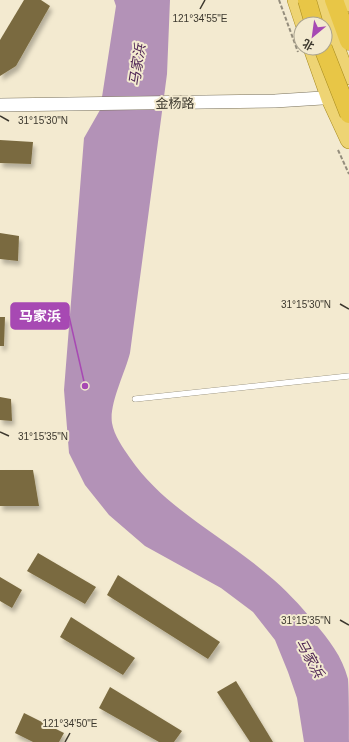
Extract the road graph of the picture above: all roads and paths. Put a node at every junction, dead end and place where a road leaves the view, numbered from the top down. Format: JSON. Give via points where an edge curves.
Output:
{"nodes":[{"id":1,"x":296,"y":0,"type":"edge"},
{"id":2,"x":306,"y":0,"type":"edge"},
{"id":3,"x":319,"y":0,"type":"edge"},
{"id":4,"x":334,"y":0,"type":"edge"},
{"id":5,"x":348,"y":0,"type":"edge"},
{"id":6,"x":349,"y":3,"type":"edge"},
{"id":7,"x":301,"y":16,"type":"edge"},
{"id":8,"x":311,"y":16,"type":"edge"},
{"id":9,"x":349,"y":41,"type":"edge"},
{"id":10,"x":315,"y":56,"type":"edge"},
{"id":11,"x":326,"y":56,"type":"edge"},
{"id":12,"x":349,"y":76,"type":"edge"},
{"id":13,"x":349,"y":95,"type":"edge"},
{"id":14,"x":330,"y":98,"type":"junction"},
{"id":15,"x":0,"y":105,"type":"edge"},
{"id":16,"x":349,"y":107,"type":"edge"},
{"id":17,"x":349,"y":114,"type":"edge"},
{"id":18,"x":349,"y":140,"type":"edge"},
{"id":19,"x":349,"y":376,"type":"edge"},
{"id":20,"x":134,"y":400,"type":"dead end"}],
"edges":[{"from":1,"to":7,"type":"main road"},
{"from":2,"to":8,"type":"highway","bridge":true},
{"from":3,"to":12,"type":"main road","via":[[345,72]]},
{"from":4,"to":9,"type":"highway"},
{"from":5,"to":6,"type":"main road"},
{"from":10,"to":14,"type":"main road"},
{"from":11,"to":17,"type":"highway","bridge":true},
{"from":13,"to":14,"type":"street","name":"金杨路"},
{"from":14,"to":15,"type":"street","name":"金杨路","via":[[205,103]]},
{"from":14,"to":16,"type":"main road"},
{"from":14,"to":18,"type":"main road"},
{"from":19,"to":20,"type":"lane"}]}
